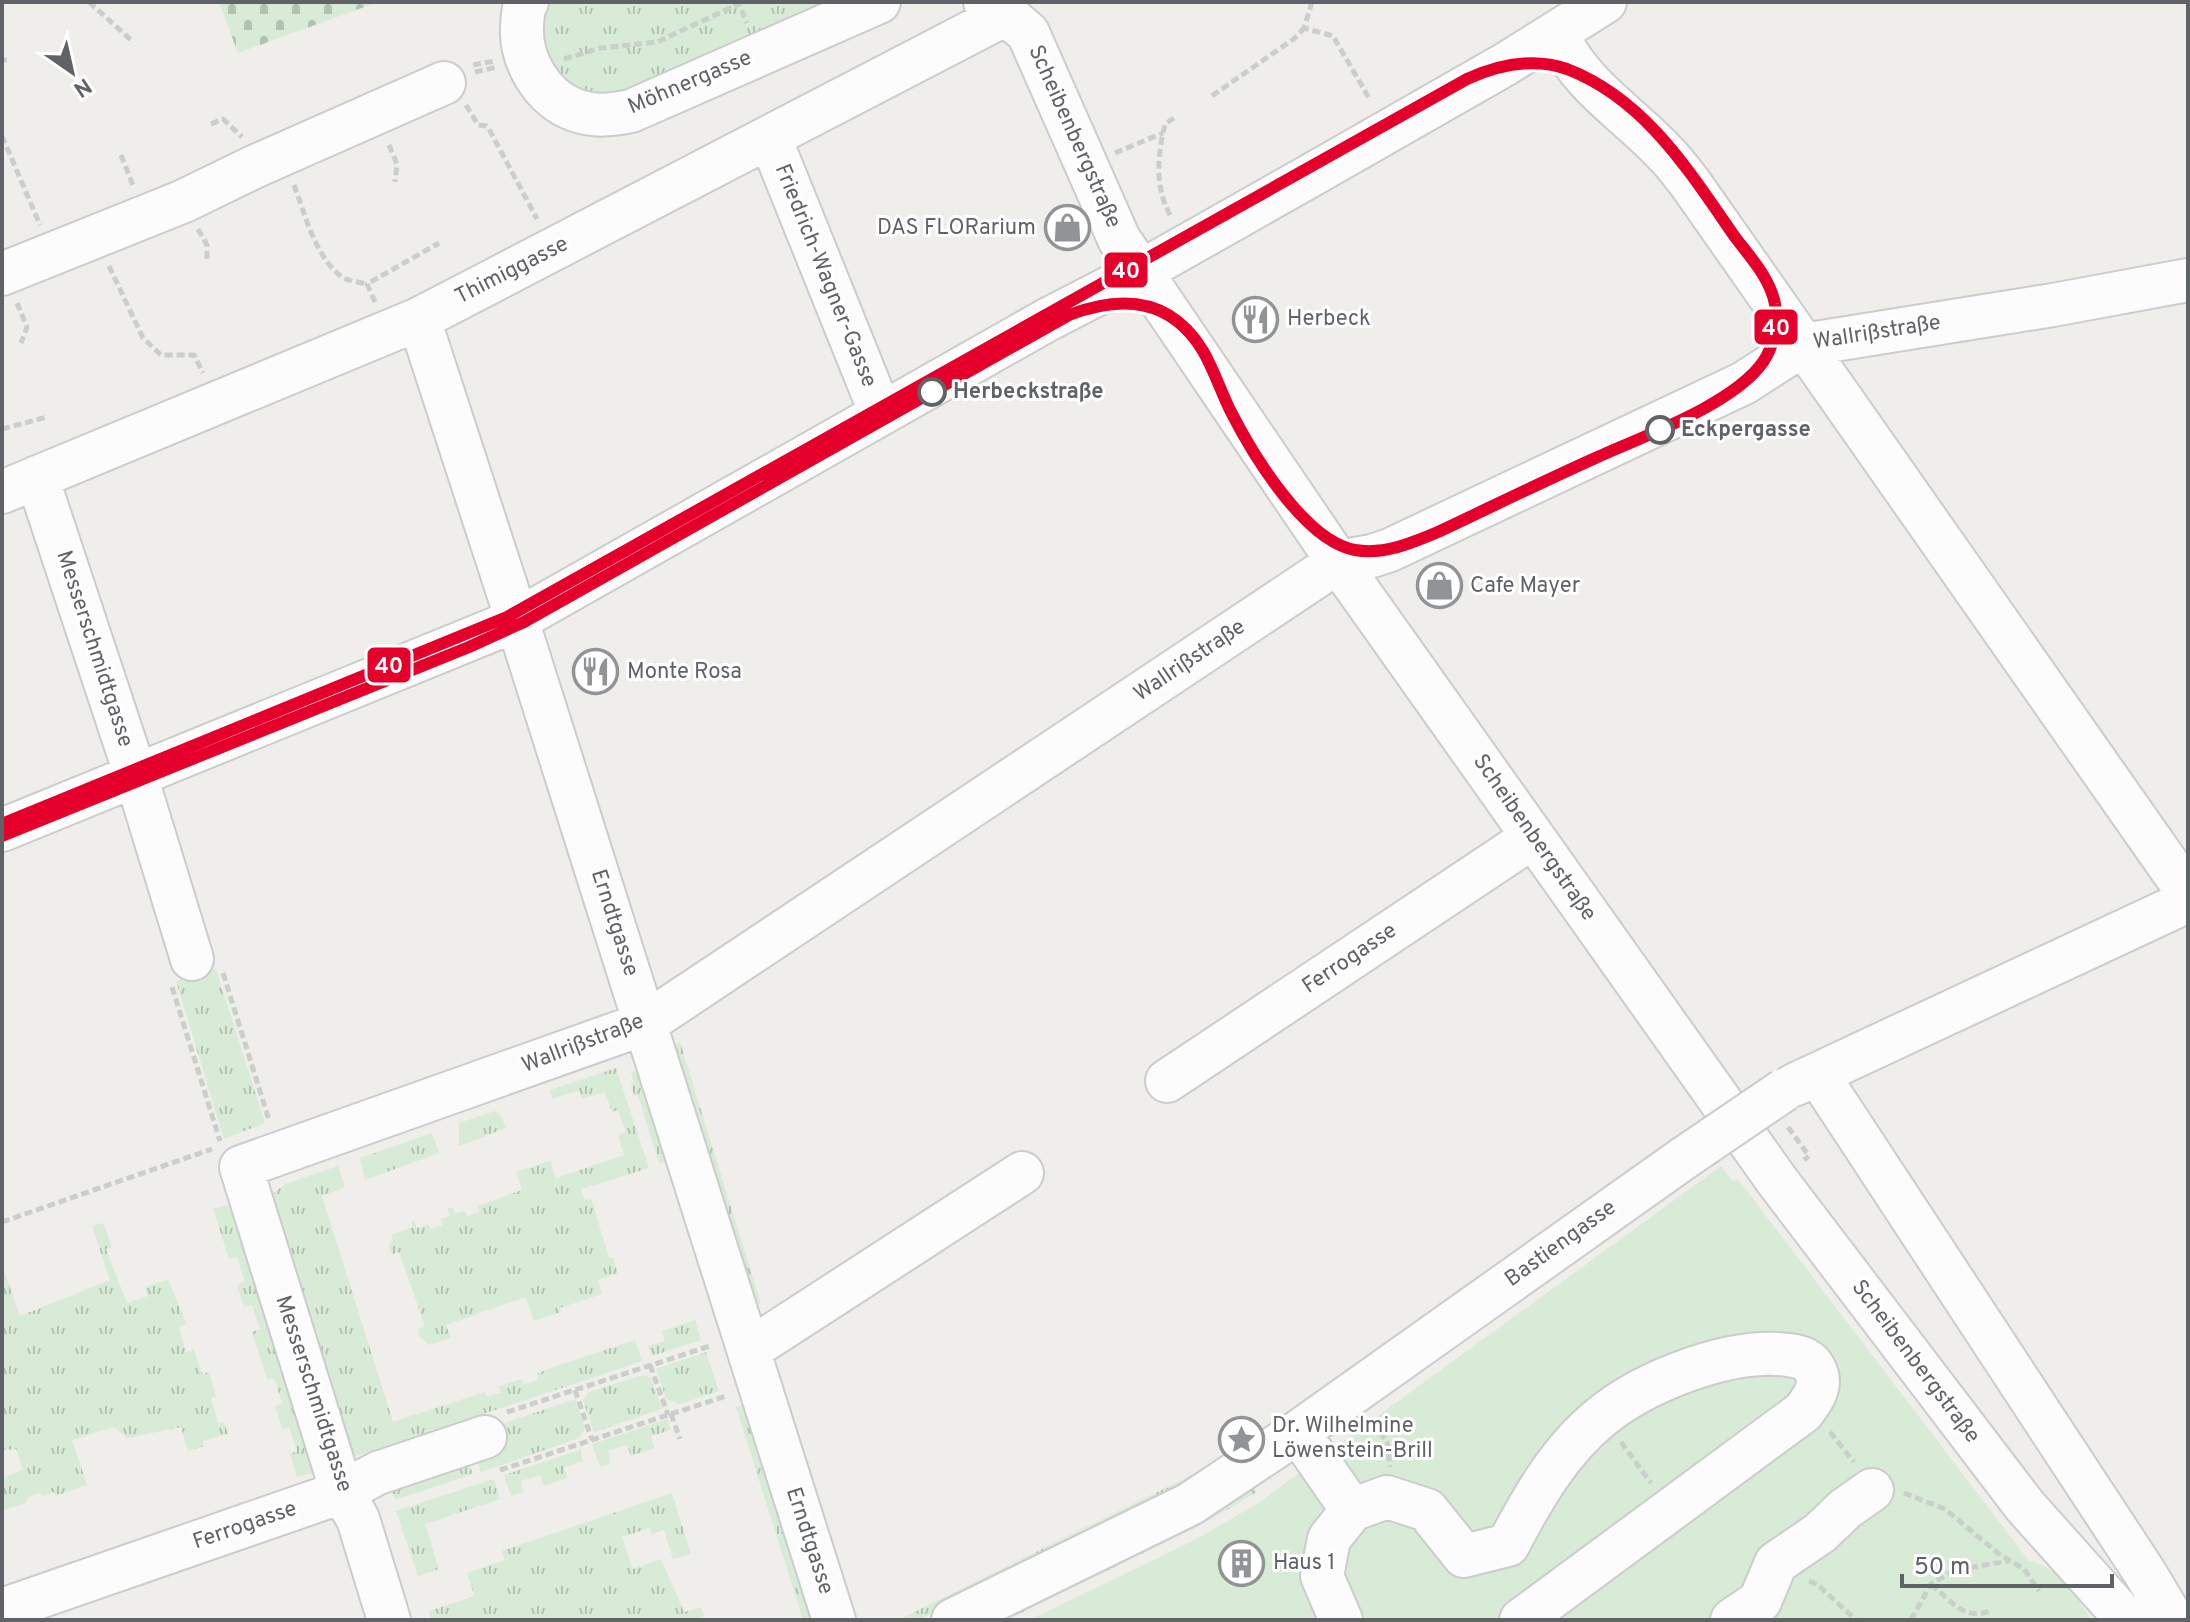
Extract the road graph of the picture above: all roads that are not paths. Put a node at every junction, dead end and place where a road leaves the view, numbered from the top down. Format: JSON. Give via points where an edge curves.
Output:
{"nodes":[{"id":1,"x":527,"y":2,"type":"edge"},
{"id":2,"x":879,"y":2,"type":"edge"},
{"id":3,"x":1605,"y":2,"type":"edge"},
{"id":4,"x":995,"y":8,"type":"edge"},
{"id":5,"x":1557,"y":34,"type":"junction"},
{"id":6,"x":455,"y":93,"type":"road end"},
{"id":7,"x":770,"y":138,"type":"junction"},
{"id":8,"x":1140,"y":272,"type":"junction"},
{"id":9,"x":2,"y":274,"type":"edge"},
{"id":10,"x":2188,"y":280,"type":"edge"},
{"id":11,"x":419,"y":319,"type":"junction"},
{"id":12,"x":1803,"y":345,"type":"junction"},
{"id":13,"x":881,"y":414,"type":"junction"},
{"id":14,"x":20,"y":484,"type":"edge"},
{"id":15,"x":1338,"y":562,"type":"junction"},
{"id":16,"x":517,"y":620,"type":"junction"},
{"id":17,"x":136,"y":776,"type":"junction"},
{"id":18,"x":2,"y":830,"type":"edge"},
{"id":19,"x":1533,"y":837,"type":"junction"},
{"id":20,"x":2188,"y":893,"type":"edge"},
{"id":21,"x":2188,"y":901,"type":"edge"},
{"id":22,"x":194,"y":967,"type":"road end"},
{"id":23,"x":646,"y":1023,"type":"junction"},
{"id":24,"x":1167,"y":1081,"type":"dead end"},
{"id":25,"x":1800,"y":1094,"type":"junction"},
{"id":26,"x":231,"y":1156,"type":"joint"},
{"id":27,"x":1022,"y":1173,"type":"dead end"},
{"id":28,"x":729,"y":1348,"type":"junction"},
{"id":29,"x":1298,"y":1432,"type":"junction"},
{"id":30,"x":490,"y":1442,"type":"road end"},
{"id":31,"x":1872,"y":1490,"type":"road end"},
{"id":32,"x":342,"y":1492,"type":"junction"},
{"id":33,"x":1352,"y":1510,"type":"junction"},
{"id":34,"x":1508,"y":1545,"type":"junction"},
{"id":35,"x":1536,"y":1609,"type":"edge"},
{"id":36,"x":2,"y":1610,"type":"edge"},
{"id":37,"x":389,"y":1620,"type":"edge"},
{"id":38,"x":834,"y":1620,"type":"edge"},
{"id":39,"x":953,"y":1620,"type":"edge"},
{"id":40,"x":1341,"y":1620,"type":"edge"},
{"id":41,"x":1732,"y":1620,"type":"edge"},
{"id":42,"x":2127,"y":1620,"type":"edge"},
{"id":43,"x":2173,"y":1620,"type":"edge"}],
"edges":[{"from":1,"to":2,"type":"street","name":"Möhnergasse","via":[[521,39],[525,60],[541,83],[574,109],[611,115],[631,111]]},
{"from":3,"to":5,"type":"street"},
{"from":4,"to":7,"type":"street","name":"Thimiggasse"},
{"from":4,"to":8,"type":"street","name":"Scheibenbergstraße","via":[[1028,33],[1119,239]]},
{"from":5,"to":8,"type":"street"},
{"from":5,"to":12,"type":"street","via":[[1585,78],[1690,183]]},
{"from":6,"to":9,"type":"street","via":[[282,154],[184,201]]},
{"from":7,"to":11,"type":"street","name":"Thimiggasse"},
{"from":7,"to":13,"type":"street","name":"Friedrich-Wagner-Gasse"},
{"from":8,"to":13,"type":"street"},
{"from":8,"to":15,"type":"street","name":"Scheibenbergstraße"},
{"from":10,"to":12,"type":"street","name":"Wallrißstraße"},
{"from":11,"to":14,"type":"street","name":"Thimiggasse"},
{"from":11,"to":16,"type":"street","name":"Erndtgasse"},
{"from":12,"to":15,"type":"street","name":"Wallrißstraße","via":[[1744,383],[1419,536],[1372,556]]},
{"from":12,"to":20,"type":"street"},
{"from":13,"to":16,"type":"street"},
{"from":14,"to":17,"type":"street","name":"Messerschmidtgasse"},
{"from":15,"to":19,"type":"street","name":"Scheibenbergstraße"},
{"from":15,"to":23,"type":"street","name":"Wallrißstraße"},
{"from":16,"to":17,"type":"street"},
{"from":16,"to":23,"type":"street","name":"Erndtgasse"},
{"from":17,"to":18,"type":"street"},
{"from":17,"to":22,"type":"street","name":"Messerschmidtgasse"},
{"from":19,"to":24,"type":"street","name":"Ferrogasse"},
{"from":19,"to":42,"type":"street","name":"Scheibenbergstraße","via":[[1778,1182],[2025,1506]]},
{"from":21,"to":25,"type":"street","name":"Bastiengasse"},
{"from":23,"to":26,"type":"street","name":"Wallrißstraße"},
{"from":23,"to":28,"type":"street","name":"Erndtgasse"},
{"from":25,"to":29,"type":"street","name":"Bastiengasse","bridge":true,"via":[[1684,1158]]},
{"from":25,"to":43,"type":"street","via":[[2145,1573]]},
{"from":26,"to":32,"type":"street","name":"Messerschmidtgasse"},
{"from":27,"to":28,"type":"street"},
{"from":28,"to":38,"type":"street","name":"Erndtgasse"},
{"from":29,"to":33,"type":"street"},
{"from":29,"to":39,"type":"street","name":"Bastiengasse","via":[[1190,1504]]},
{"from":30,"to":32,"type":"street","name":"Ferrogasse","via":[[378,1473]]},
{"from":31,"to":41,"type":"street","via":[[1776,1563],[1760,1601]]},
{"from":32,"to":36,"type":"street","name":"Ferrogasse"},
{"from":32,"to":37,"type":"street","name":"Messerschmidtgasse","via":[[358,1519]]},
{"from":33,"to":34,"type":"street","via":[[1387,1497],[1427,1510],[1464,1556]]},
{"from":33,"to":40,"type":"street","via":[[1329,1539],[1322,1576]]},
{"from":34,"to":35,"type":"street"},
{"from":34,"to":35,"type":"street","via":[[1549,1475],[1583,1433],[1628,1398],[1679,1374],[1738,1356],[1772,1353],[1813,1365],[1816,1395],[1803,1412]]}]}
